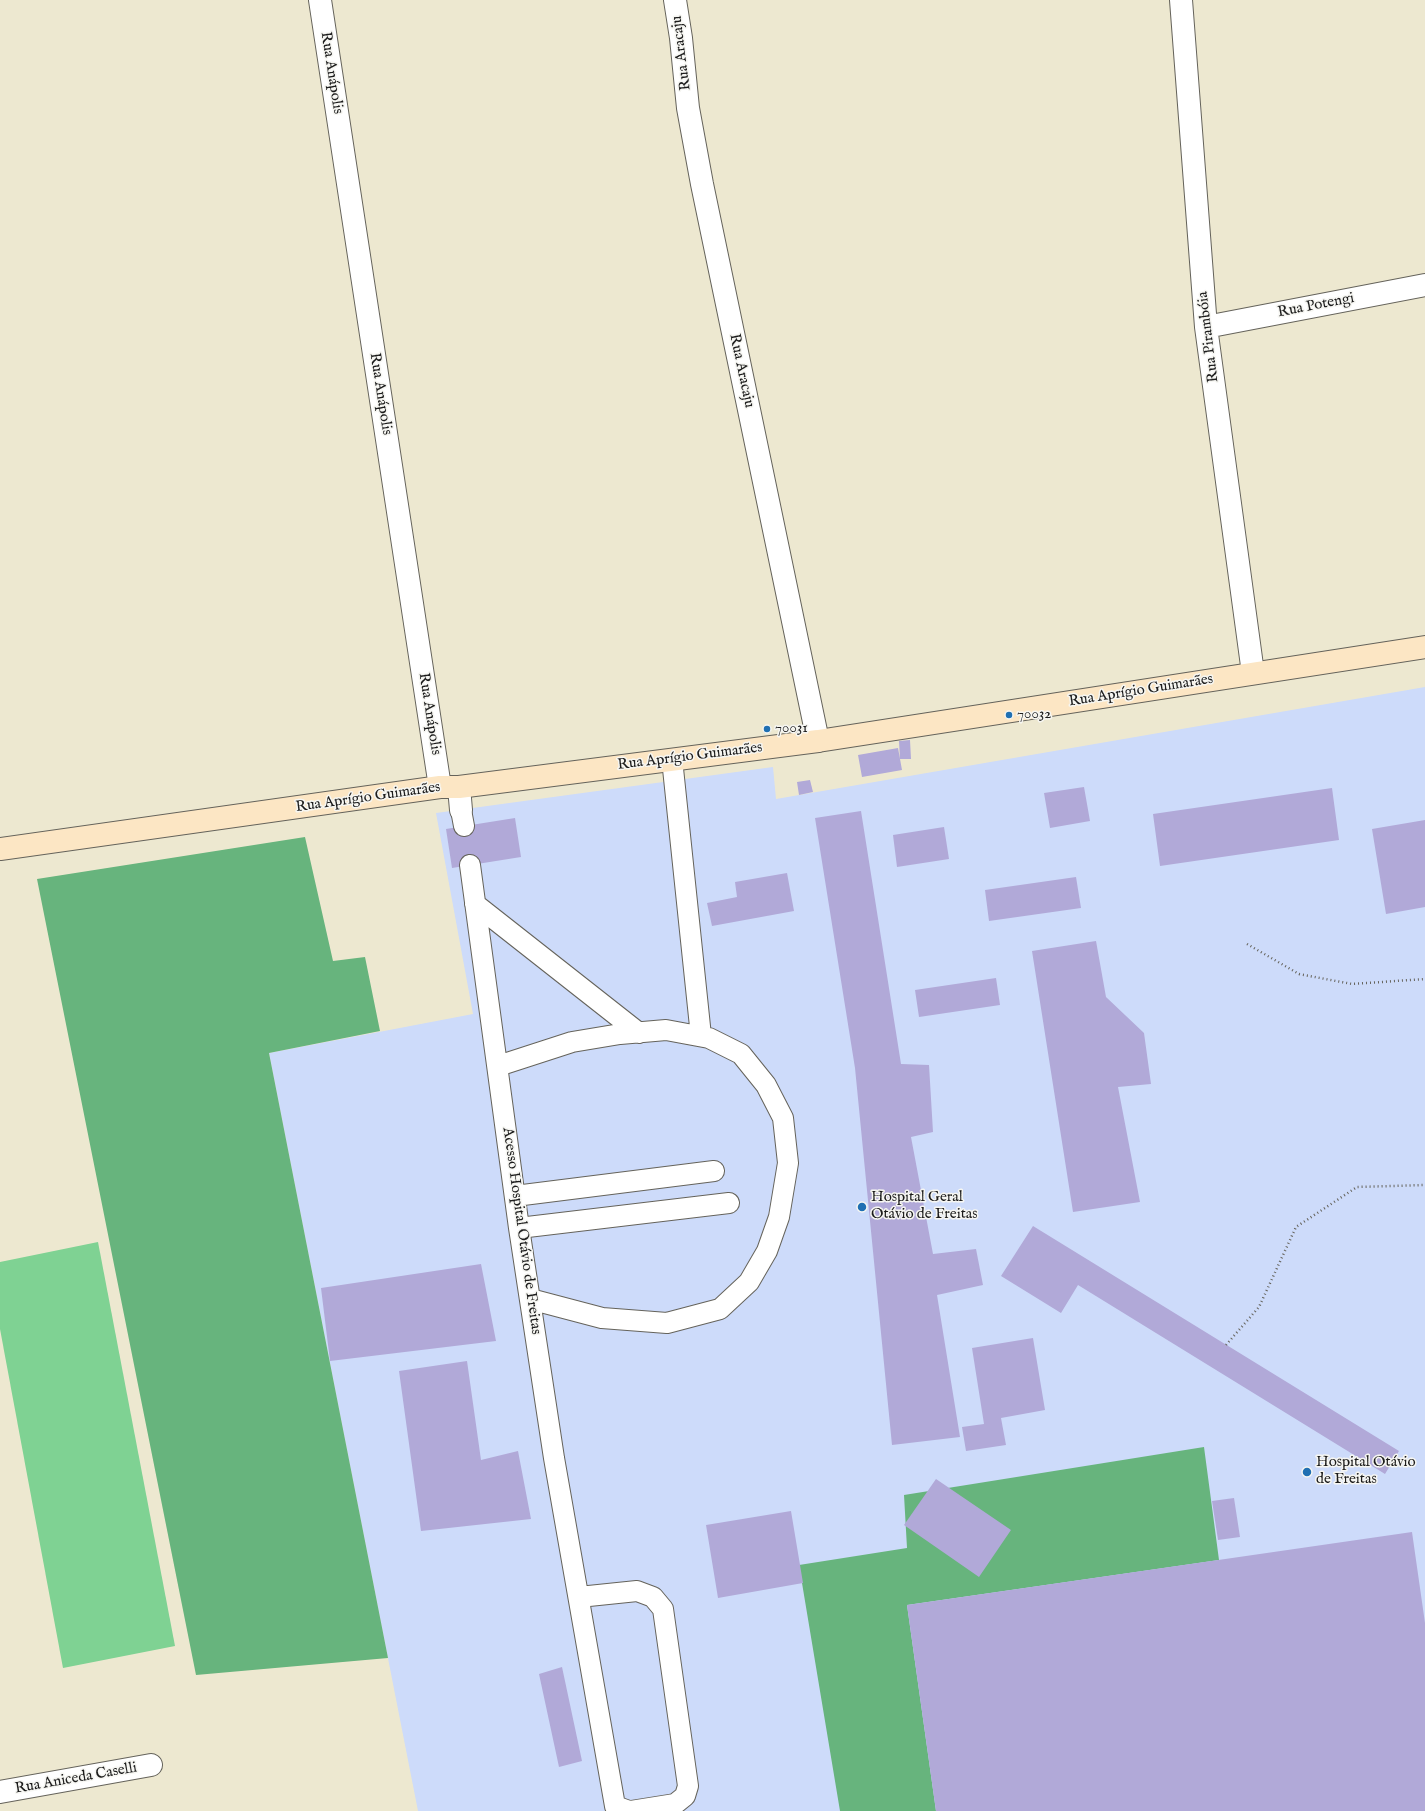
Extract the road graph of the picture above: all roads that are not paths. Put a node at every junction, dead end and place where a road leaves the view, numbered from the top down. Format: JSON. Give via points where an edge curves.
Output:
{"nodes":[{"id":1,"x":320,"y":0,"type":"edge"},
{"id":2,"x":675,"y":0,"type":"edge"},
{"id":3,"x":1181,"y":0,"type":"edge"},
{"id":4,"x":1425,"y":285,"type":"edge"},
{"id":5,"x":1206,"y":327,"type":"junction"},
{"id":6,"x":1425,"y":647,"type":"edge"},
{"id":7,"x":1253,"y":673,"type":"junction"},
{"id":8,"x":818,"y":741,"type":"junction"},
{"id":9,"x":672,"y":759,"type":"junction"},
{"id":10,"x":449,"y":787,"type":"junction"},
{"id":11,"x":462,"y":818,"type":"dead end"},
{"id":12,"x":0,"y":849,"type":"edge"},
{"id":13,"x":470,"y":865,"type":"dead end"},
{"id":14,"x":475,"y":904,"type":"junction"},
{"id":15,"x":639,"y":1033,"type":"junction"},
{"id":16,"x":701,"y":1036,"type":"junction"},
{"id":17,"x":498,"y":1066,"type":"junction"},
{"id":18,"x":714,"y":1171,"type":"dead end"},
{"id":19,"x":515,"y":1196,"type":"junction"},
{"id":20,"x":729,"y":1203,"type":"dead end"},
{"id":21,"x":519,"y":1228,"type":"junction"},
{"id":22,"x":530,"y":1299,"type":"junction"},
{"id":23,"x":579,"y":1597,"type":"junction"},
{"id":24,"x":151,"y":1765,"type":"dead end"},
{"id":25,"x":0,"y":1792,"type":"edge"},
{"id":26,"x":622,"y":1810,"type":"edge"}],
"edges":[{"from":1,"to":10,"type":"street","name":"Rua Anápolis"},
{"from":2,"to":8,"type":"street","name":"Rua Aracaju","via":[[688,108],[702,184]]},
{"from":3,"to":5,"type":"street","name":"Rua Pirambóia"},
{"from":4,"to":5,"type":"street","name":"Rua Potengi"},
{"from":5,"to":7,"type":"street","name":"Rua Pirambóia"},
{"from":6,"to":7,"type":"street","name":"Rua Aprígio Guimarães"},
{"from":7,"to":8,"type":"street","name":"Rua Aprígio Guimarães"},
{"from":8,"to":9,"type":"street","name":"Rua Aprígio Guimarães"},
{"from":9,"to":10,"type":"street","name":"Rua Aprígio Guimarães"},
{"from":9,"to":16,"type":"lane"},
{"from":10,"to":11,"type":"street"},
{"from":10,"to":12,"type":"street","name":"Rua Aprígio Guimarães"},
{"from":13,"to":14,"type":"lane","name":"Acesso Hospital Otávio de Freitas"},
{"from":14,"to":15,"type":"lane"},
{"from":14,"to":17,"type":"lane","name":"Acesso Hospital Otávio de Freitas"},
{"from":15,"to":16,"type":"lane","via":[[666,1030]]},
{"from":15,"to":17,"type":"lane","via":[[572,1042]]},
{"from":16,"to":22,"type":"lane","via":[[741,1054],[766,1085],[783,1118],[788,1162],[779,1217],[767,1251],[749,1282],[720,1308],[667,1323],[602,1318]]},
{"from":17,"to":19,"type":"lane","name":"Acesso Hospital Otávio de Freitas"},
{"from":18,"to":19,"type":"lane"},
{"from":19,"to":21,"type":"lane","name":"Acesso Hospital Otávio de Freitas"},
{"from":20,"to":21,"type":"lane"},
{"from":21,"to":22,"type":"lane","name":"Acesso Hospital Otávio de Freitas"},
{"from":22,"to":23,"type":"lane","name":"Acesso Hospital Otávio de Freitas","via":[[554,1458]]},
{"from":23,"to":26,"type":"lane","name":"Acesso Hospital Otávio de Freitas"},
{"from":23,"to":26,"type":"lane","name":"Acesso Hospital Otávio de Freitas","via":[[637,1591],[653,1597],[663,1609],[688,1786],[685,1796],[675,1804]]},
{"from":24,"to":25,"type":"street","name":"Rua Aniceda Caselli"}]}
